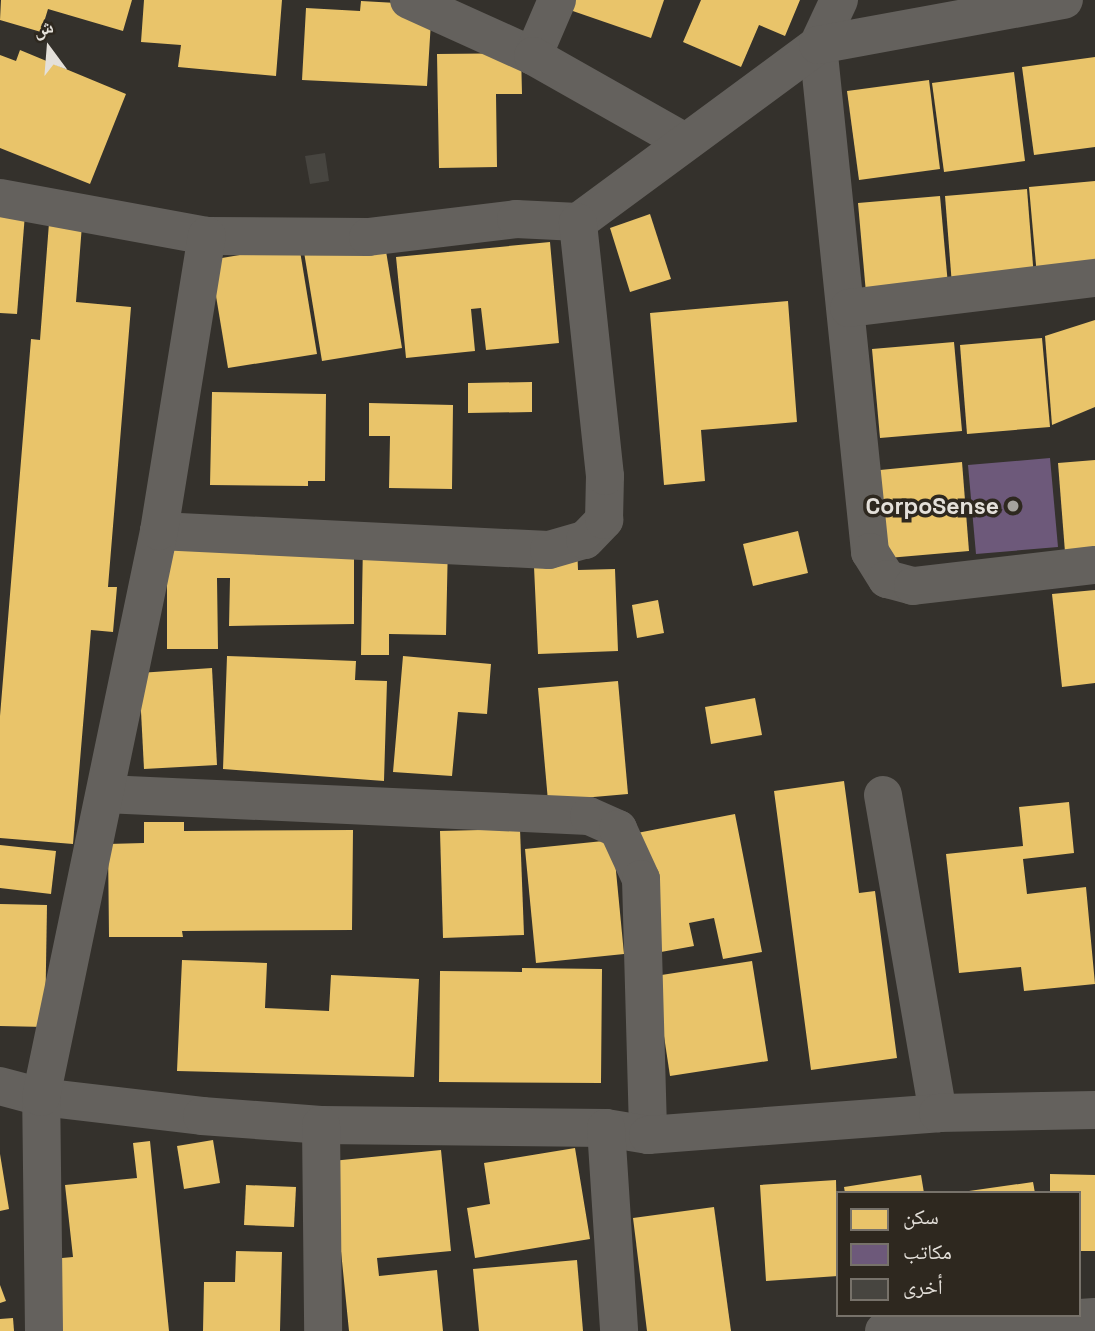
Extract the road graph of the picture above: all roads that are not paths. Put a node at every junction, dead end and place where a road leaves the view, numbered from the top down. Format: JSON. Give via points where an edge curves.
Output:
{"nodes":[{"id":1,"x":408,"y":0,"type":"edge"},
{"id":2,"x":557,"y":0,"type":"edge"},
{"id":3,"x":839,"y":0,"type":"edge"},
{"id":4,"x":1065,"y":0,"type":"edge"},
{"id":5,"x":818,"y":45,"type":"junction"},
{"id":6,"x":533,"y":56,"type":"junction"},
{"id":7,"x":683,"y":141,"type":"junction"},
{"id":8,"x":0,"y":198,"type":"edge"},
{"id":9,"x":578,"y":222,"type":"junction"},
{"id":10,"x":207,"y":236,"type":"junction"},
{"id":11,"x":1095,"y":278,"type":"edge"},
{"id":12,"x":849,"y":308,"type":"junction"},
{"id":13,"x":159,"y":531,"type":"junction"},
{"id":14,"x":1095,"y":565,"type":"edge"},
{"id":15,"x":105,"y":794,"type":"junction"},
{"id":16,"x":883,"y":795,"type":"dead end"},
{"id":17,"x":0,"y":1086,"type":"edge"},
{"id":18,"x":41,"y":1097,"type":"junction"},
{"id":19,"x":1095,"y":1110,"type":"edge"},
{"id":20,"x":938,"y":1113,"type":"junction"},
{"id":21,"x":321,"y":1125,"type":"junction"},
{"id":22,"x":606,"y":1128,"type":"junction"},
{"id":23,"x":648,"y":1135,"type":"junction"},
{"id":24,"x":1095,"y":1317,"type":"edge"},
{"id":25,"x":44,"y":1331,"type":"edge"},
{"id":26,"x":323,"y":1331,"type":"edge"},
{"id":27,"x":619,"y":1331,"type":"edge"},
{"id":28,"x":884,"y":1331,"type":"edge"}],
"edges":[{"from":1,"to":6,"type":"street"},
{"from":2,"to":6,"type":"street"},
{"from":3,"to":5,"type":"street"},
{"from":4,"to":5,"type":"street"},
{"from":5,"to":7,"type":"street"},
{"from":5,"to":12,"type":"street"},
{"from":6,"to":7,"type":"street"},
{"from":7,"to":9,"type":"street"},
{"from":8,"to":10,"type":"street"},
{"from":9,"to":10,"type":"street","via":[[516,219],[368,237]]},
{"from":9,"to":13,"type":"street","via":[[606,476],[604,520],[585,540],[550,550]]},
{"from":10,"to":13,"type":"street"},
{"from":11,"to":12,"type":"street"},
{"from":12,"to":14,"type":"street","via":[[870,552],[887,579],[913,586]]},
{"from":13,"to":15,"type":"street"},
{"from":15,"to":18,"type":"street"},
{"from":15,"to":23,"type":"street","via":[[589,816],[618,830],[641,879]]},
{"from":16,"to":20,"type":"street"},
{"from":17,"to":18,"type":"street"},
{"from":18,"to":21,"type":"street"},
{"from":18,"to":25,"type":"street"},
{"from":19,"to":20,"type":"street"},
{"from":20,"to":23,"type":"street"},
{"from":21,"to":22,"type":"street"},
{"from":21,"to":26,"type":"street"},
{"from":22,"to":23,"type":"street"},
{"from":22,"to":27,"type":"street"},
{"from":24,"to":28,"type":"street"}]}
